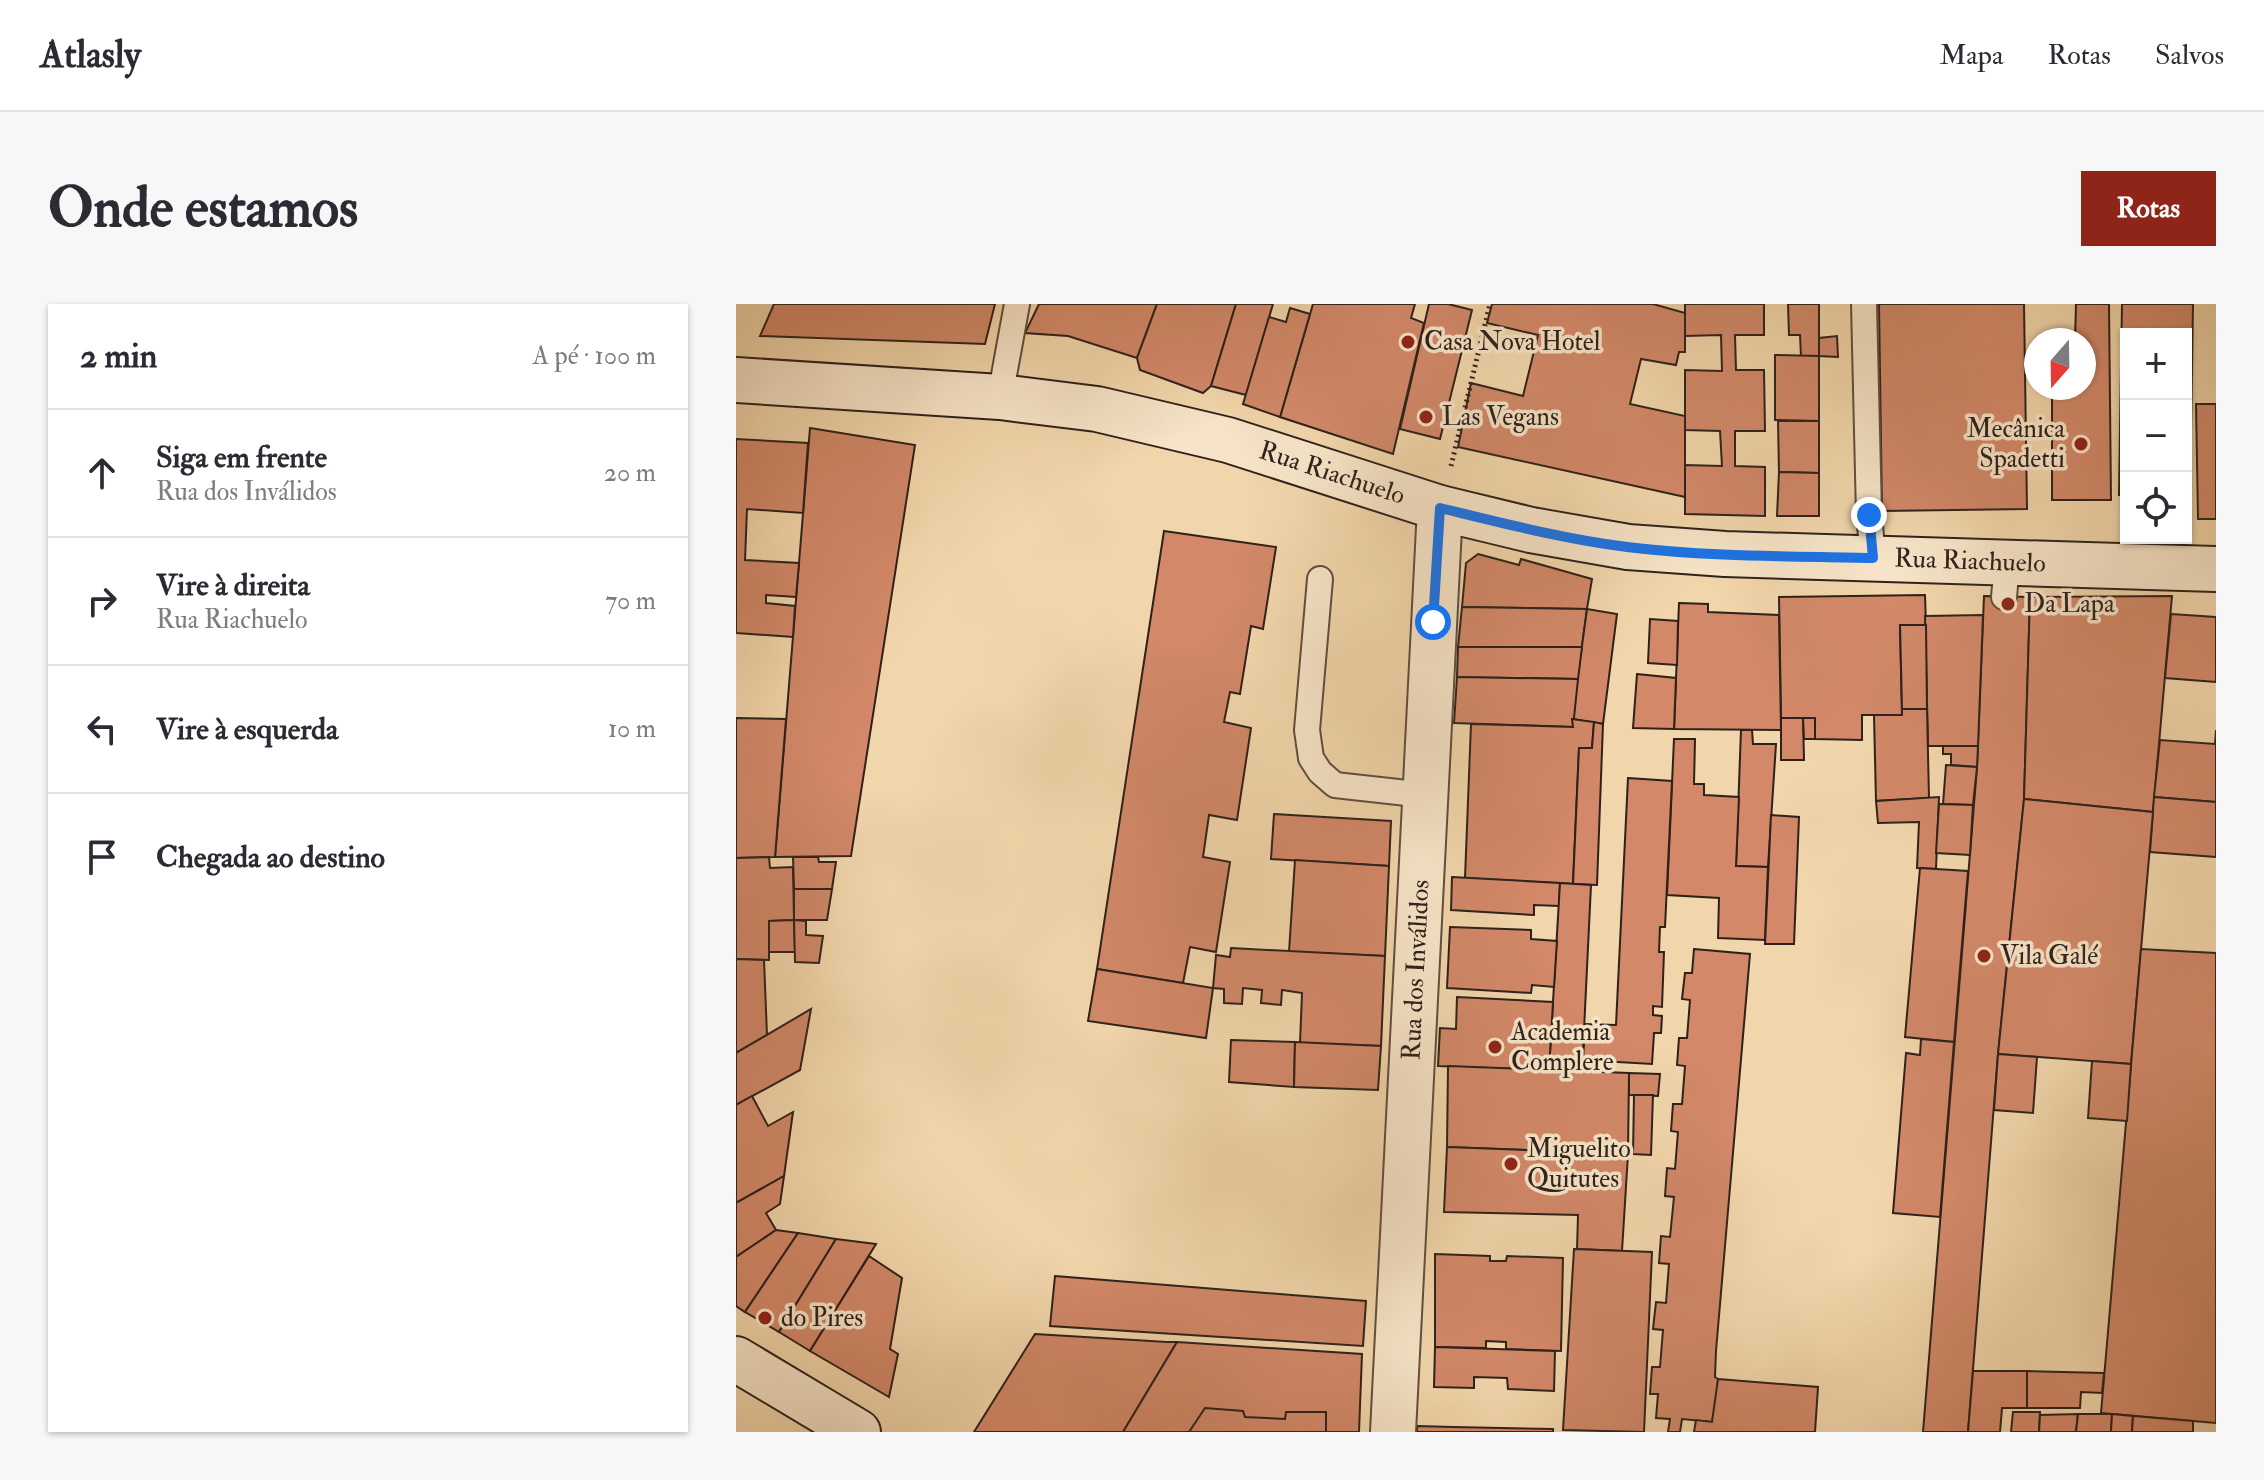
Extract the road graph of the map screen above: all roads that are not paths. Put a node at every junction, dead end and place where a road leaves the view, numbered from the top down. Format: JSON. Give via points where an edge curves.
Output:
{"nodes":[{"id":1,"x":1017,"y":304,"type":"edge"},
{"id":2,"x":1864,"y":304,"type":"edge"},
{"id":3,"x":736,"y":380,"type":"edge"},
{"id":4,"x":1000,"y":397,"type":"junction"},
{"id":5,"x":1440,"y":508,"type":"junction"},
{"id":6,"x":1873,"y":558,"type":"junction"},
{"id":7,"x":2216,"y":569,"type":"edge"},
{"id":8,"x":1320,"y":579,"type":"dead end"},
{"id":9,"x":1425,"y":795,"type":"junction"},
{"id":10,"x":736,"y":1359,"type":"edge"},
{"id":11,"x":858,"y":1432,"type":"edge"},
{"id":12,"x":1393,"y":1432,"type":"edge"}],
"edges":[{"from":1,"to":4,"type":"lane"},
{"from":2,"to":6,"type":"lane"},
{"from":3,"to":4,"type":"main road","name":"Rua Riachuelo"},
{"from":4,"to":5,"type":"main road","name":"Rua Riachuelo","via":[[1097,409],[1228,440]]},
{"from":5,"to":6,"type":"main road","name":"Rua Riachuelo","via":[[1628,547]]},
{"from":5,"to":9,"type":"main road","name":"Rua dos Inválidos"},
{"from":6,"to":7,"type":"main road","name":"Rua Riachuelo","via":[[2006,580]]},
{"from":8,"to":9,"type":"lane","via":[[1307,730],[1311,758],[1335,785]]},
{"from":9,"to":12,"type":"main road","name":"Rua dos Inválidos"},
{"from":10,"to":11,"type":"main road"}]}
